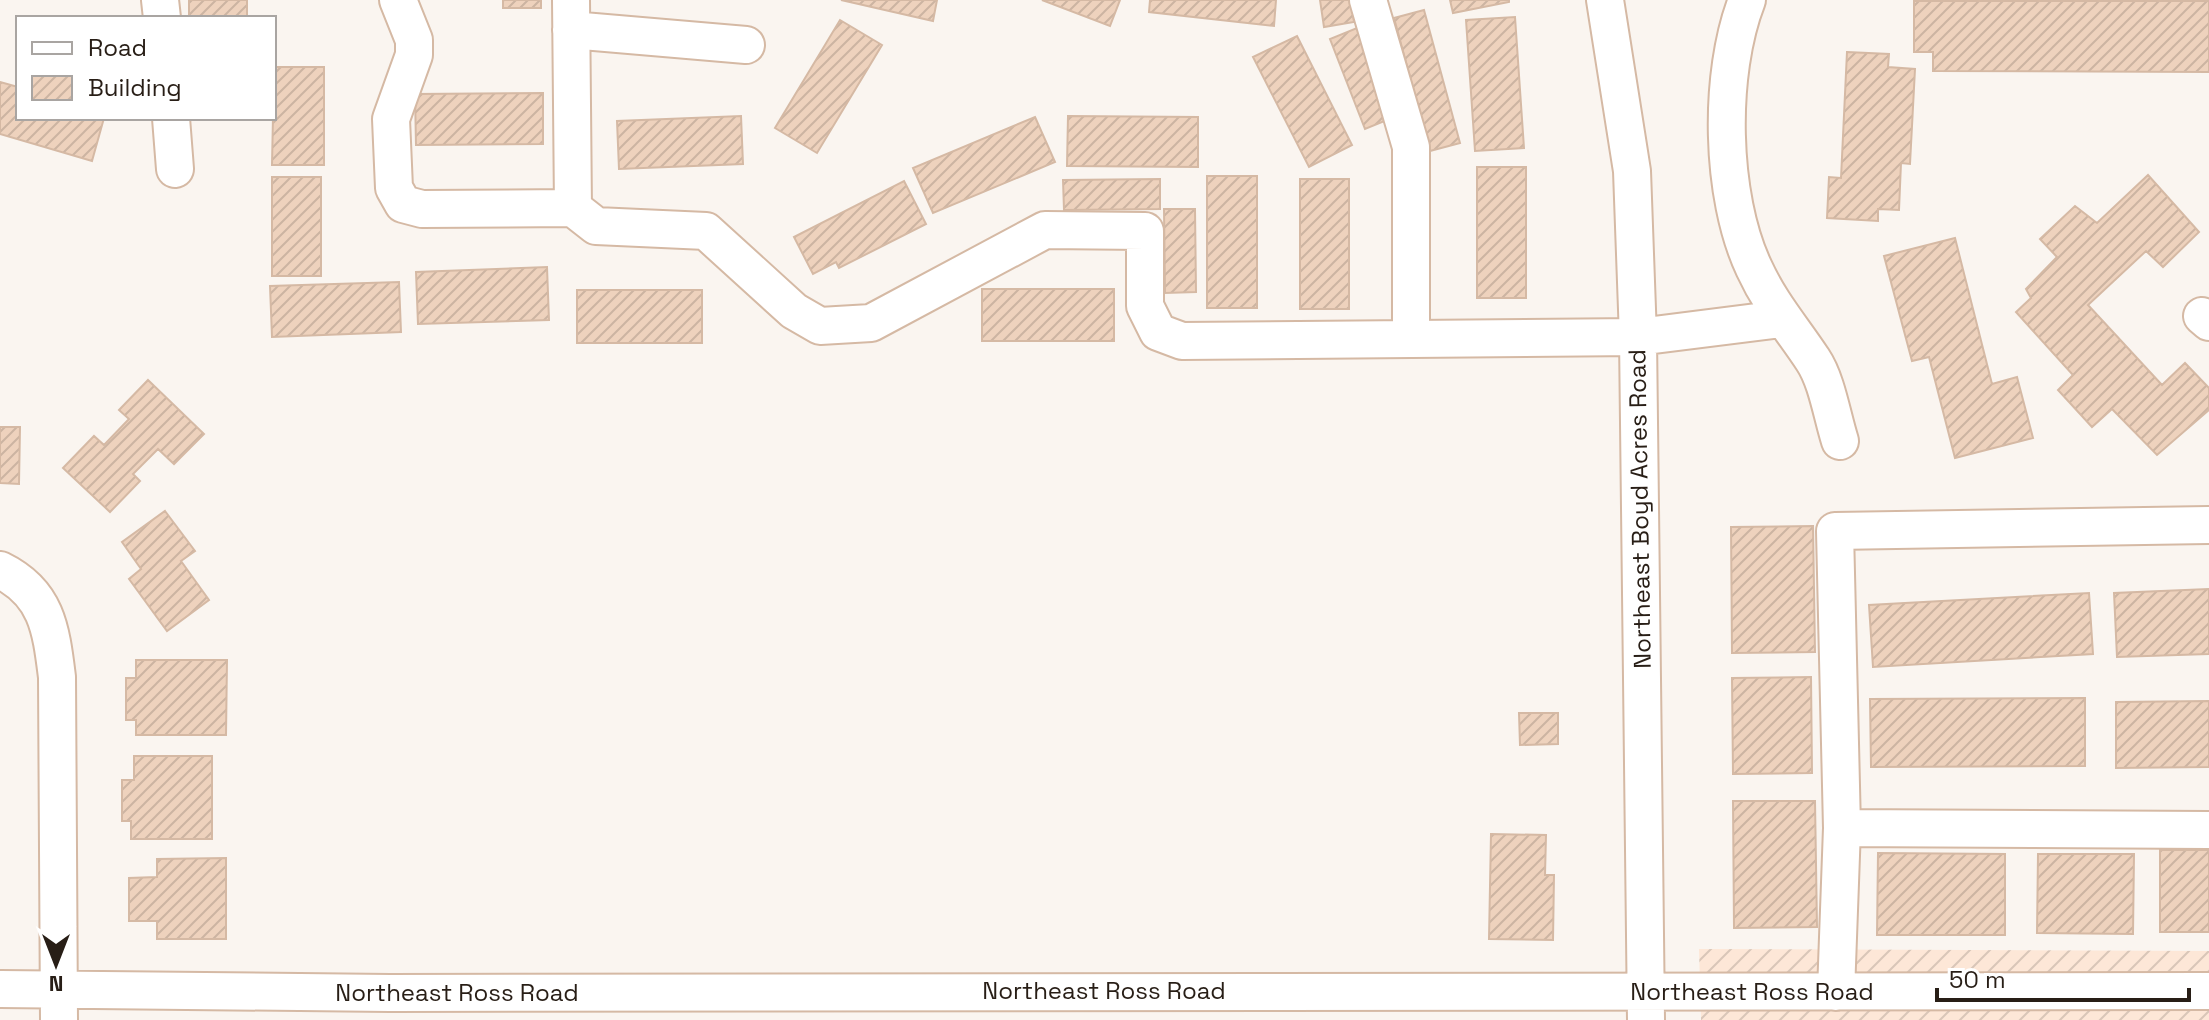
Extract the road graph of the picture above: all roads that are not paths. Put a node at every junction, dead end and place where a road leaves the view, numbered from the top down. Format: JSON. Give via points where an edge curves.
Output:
{"nodes":[{"id":1,"x":398,"y":0,"type":"edge"},
{"id":2,"x":1368,"y":0,"type":"edge"},
{"id":3,"x":1605,"y":0,"type":"edge"},
{"id":4,"x":1747,"y":0,"type":"edge"},
{"id":5,"x":571,"y":15,"type":"edge"},
{"id":6,"x":746,"y":45,"type":"dead end"},
{"id":7,"x":171,"y":120,"type":"edge"},
{"id":8,"x":175,"y":169,"type":"dead end"},
{"id":9,"x":573,"y":208,"type":"junction"},
{"id":10,"x":1780,"y":319,"type":"junction"},
{"id":11,"x":1411,"y":337,"type":"junction"},
{"id":12,"x":1638,"y":337,"type":"junction"},
{"id":13,"x":1840,"y":441,"type":"dead end"},
{"id":14,"x":2209,"y":525,"type":"edge"},
{"id":15,"x":0,"y":570,"type":"edge"},
{"id":16,"x":1842,"y":828,"type":"junction"},
{"id":17,"x":2209,"y":830,"type":"edge"},
{"id":18,"x":0,"y":989,"type":"edge"},
{"id":19,"x":2209,"y":991,"type":"edge"},
{"id":20,"x":1836,"y":992,"type":"junction"},
{"id":21,"x":58,"y":1005,"type":"edge"},
{"id":22,"x":1645,"y":1006,"type":"edge"},
{"id":23,"x":390,"y":1007,"type":"edge"},
{"id":24,"x":776,"y":1007,"type":"edge"}],
"edges":[{"from":1,"to":9,"type":"street","via":[[414,40],[414,55],[391,119],[394,188],[403,204],[422,209]]},
{"from":2,"to":11,"type":"street","via":[[1411,147]]},
{"from":3,"to":12,"type":"street","name":"Northeast Boyd Acres Road","via":[[1632,171]]},
{"from":4,"to":10,"type":"street","via":[[1732,61],[1732,199],[1752,266]]},
{"from":5,"to":6,"type":"street"},
{"from":5,"to":9,"type":"street"},
{"from":7,"to":8,"type":"street"},
{"from":9,"to":11,"type":"street","via":[[596,226],[706,231],[794,311],[820,326],[871,323],[1045,230],[1145,231],[1145,306],[1158,332],[1182,341]]},
{"from":10,"to":12,"type":"street"},
{"from":10,"to":13,"type":"street","via":[[1815,362]]},
{"from":11,"to":12,"type":"street"},
{"from":12,"to":22,"type":"street","name":"Northeast Boyd Acres Road"},
{"from":14,"to":16,"type":"street","via":[[1835,531]]},
{"from":15,"to":21,"type":"street","via":[[21,580],[39,600],[52,635],[57,677]]},
{"from":16,"to":17,"type":"street"},
{"from":16,"to":20,"type":"street"},
{"from":18,"to":21,"type":"street","name":"Northeast Ross Road"},
{"from":19,"to":20,"type":"street","name":"Northeast Ross Road"},
{"from":20,"to":22,"type":"street","name":"Northeast Ross Road"},
{"from":21,"to":23,"type":"street","name":"Northeast Ross Road"},
{"from":22,"to":24,"type":"street","name":"Northeast Ross Road"},
{"from":23,"to":24,"type":"street","name":"Northeast Ross Road"}]}
